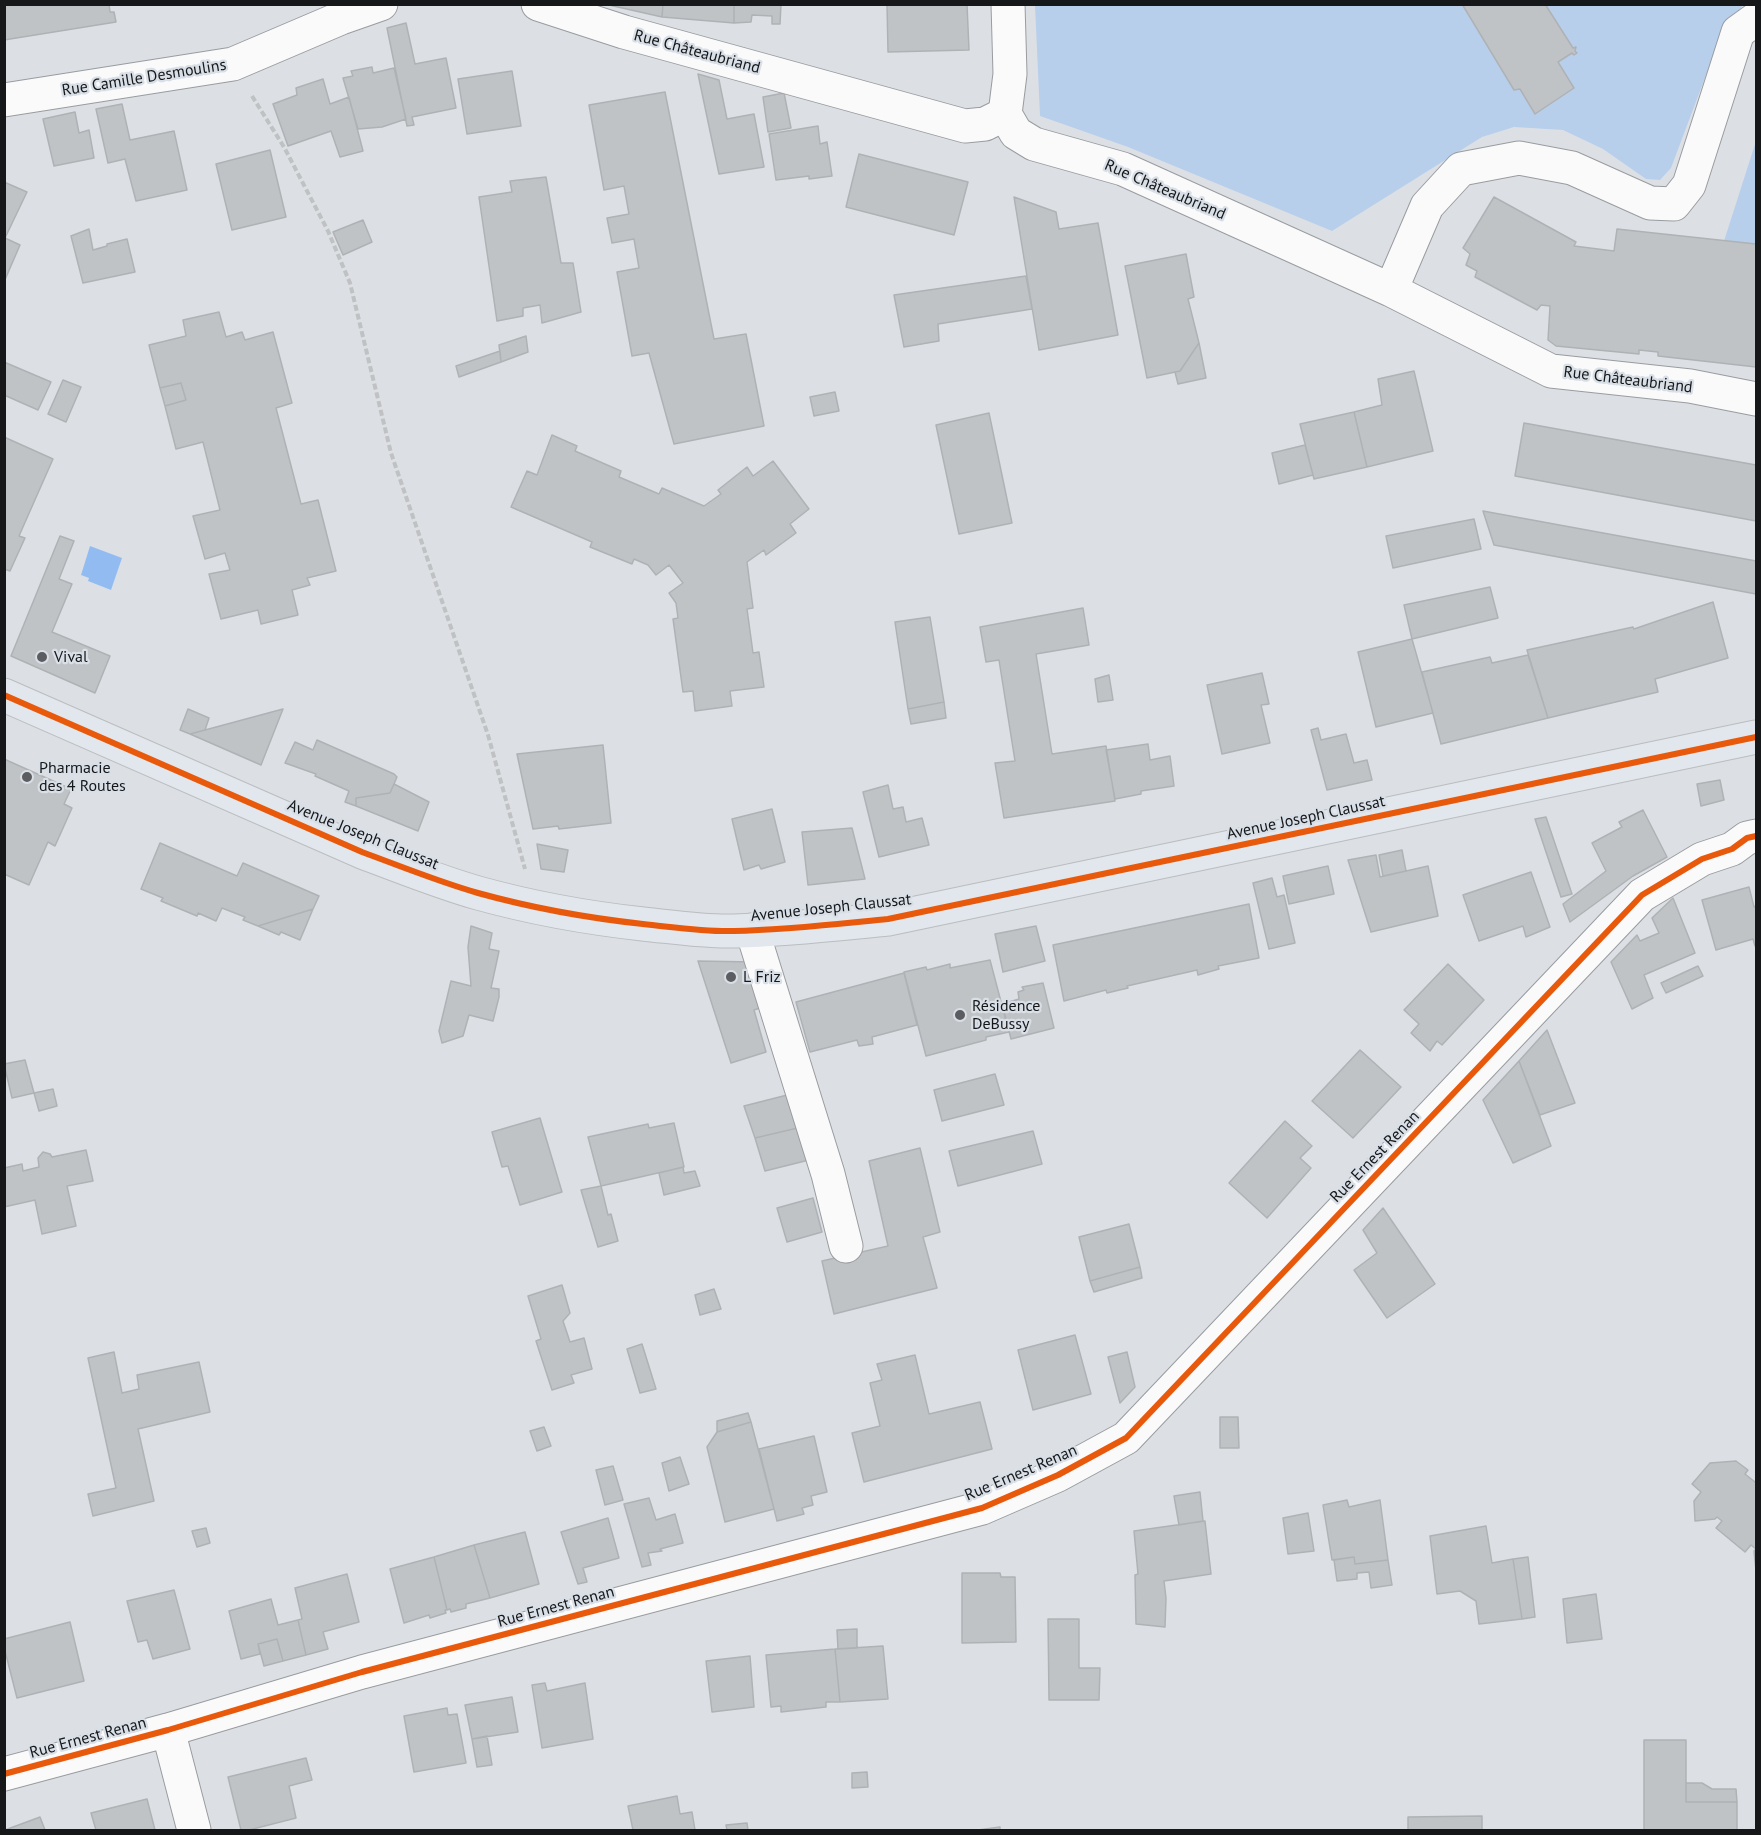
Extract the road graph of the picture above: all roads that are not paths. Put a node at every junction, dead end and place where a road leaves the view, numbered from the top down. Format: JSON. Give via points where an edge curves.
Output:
{"nodes":[{"id":1,"x":381,"y":4,"type":"edge"},
{"id":2,"x":538,"y":4,"type":"edge"},
{"id":3,"x":1008,"y":4,"type":"edge"},
{"id":4,"x":1756,"y":18,"type":"edge"},
{"id":5,"x":4,"y":100,"type":"edge"},
{"id":6,"x":1005,"y":114,"type":"junction"},
{"id":7,"x":1391,"y":290,"type":"junction"},
{"id":8,"x":1756,"y":399,"type":"edge"},
{"id":9,"x":4,"y":695,"type":"edge"},
{"id":10,"x":1756,"y":736,"type":"edge"},
{"id":11,"x":1756,"y":836,"type":"edge"},
{"id":12,"x":752,"y":930,"type":"junction"},
{"id":13,"x":846,"y":1246,"type":"dead end"},
{"id":14,"x":168,"y":1730,"type":"junction"},
{"id":15,"x":4,"y":1774,"type":"edge"},
{"id":16,"x":194,"y":1830,"type":"edge"}],
"edges":[{"from":1,"to":5,"type":"street","name":"Rue Camille Desmoulins","via":[[233,64]]},
{"from":2,"to":6,"type":"street","name":"Rue Châteaubriand","via":[[624,32],[965,126],[985,124]]},
{"from":3,"to":6,"type":"street","via":[[1010,74]]},
{"from":4,"to":7,"type":"street","via":[[1738,32],[1689,185],[1674,204],[1650,203],[1572,168],[1519,158],[1461,169],[1427,206]]},
{"from":6,"to":7,"type":"street","name":"Rue Châteaubriand","via":[[1016,133],[1034,144],[1123,169]]},
{"from":7,"to":8,"type":"street","name":"Rue Châteaubriand","via":[[1551,371],[1690,386]]},
{"from":9,"to":12,"type":"main road","name":"Avenue Joseph Claussat","via":[[362,852],[477,893],[611,920],[685,929]]},
{"from":10,"to":12,"type":"main road","name":"Avenue Joseph Claussat","via":[[888,919]]},
{"from":11,"to":14,"type":"street","name":"Rue Ernest Renan","via":[[1702,859],[1642,895],[1126,1438],[1058,1475],[982,1508],[362,1672]]},
{"from":12,"to":13,"type":"street","via":[[828,1174]]},
{"from":14,"to":15,"type":"street","name":"Rue Ernest Renan"},
{"from":14,"to":16,"type":"street"}]}
